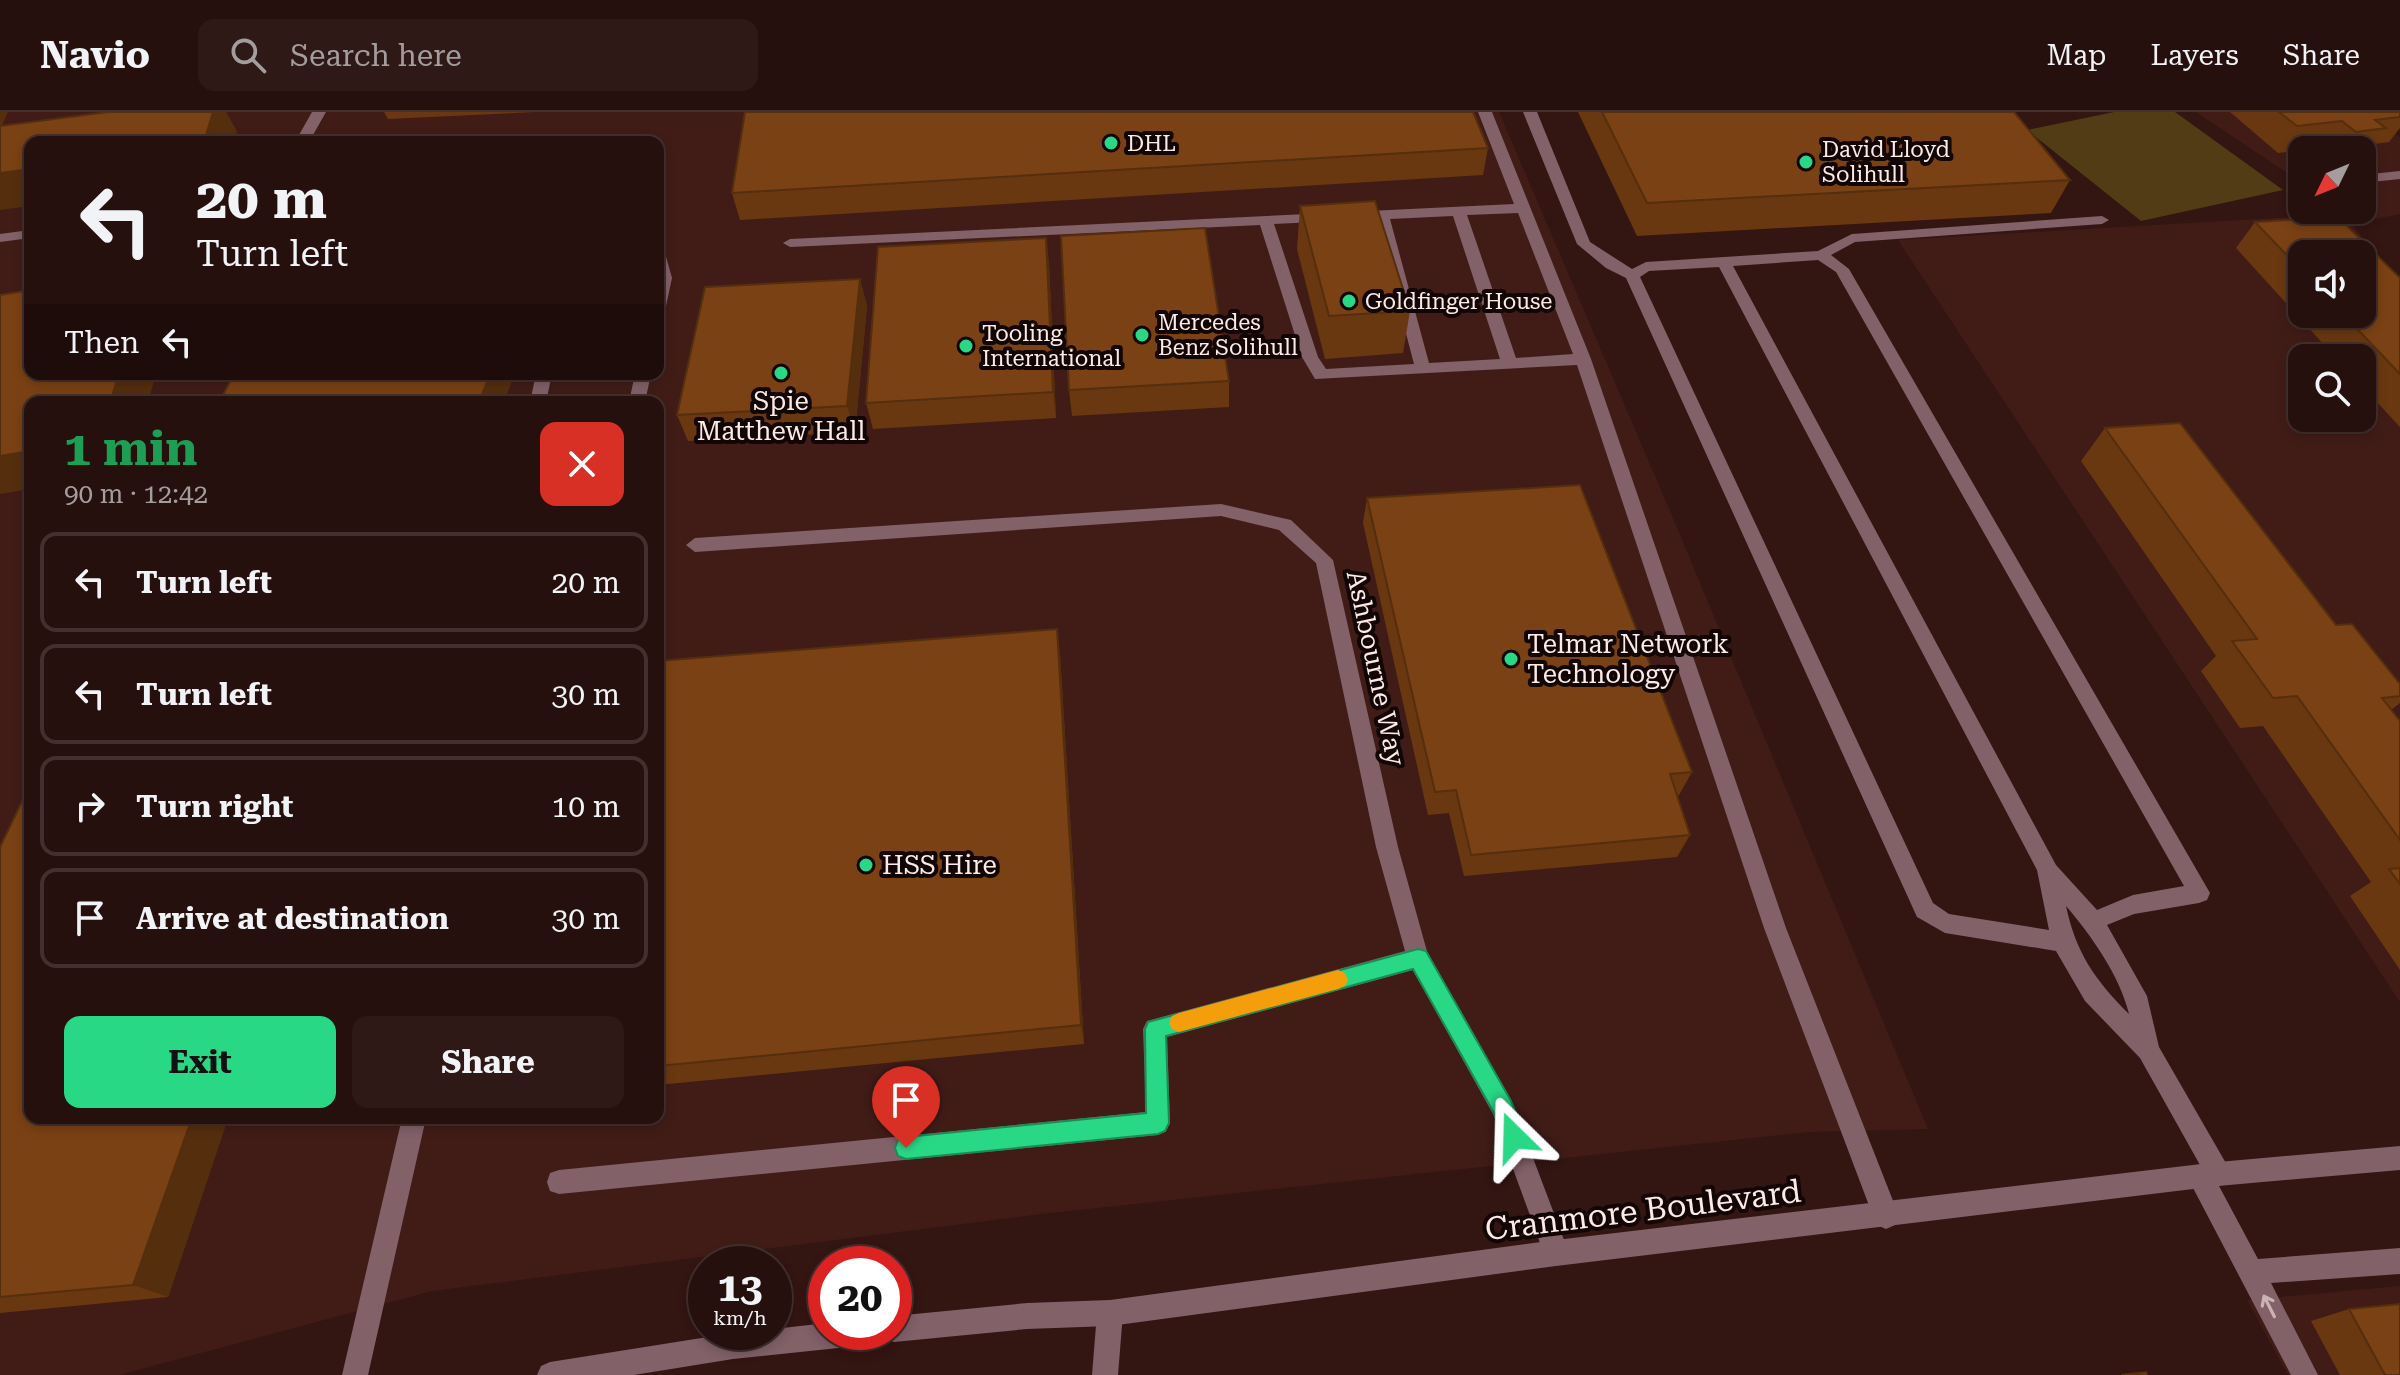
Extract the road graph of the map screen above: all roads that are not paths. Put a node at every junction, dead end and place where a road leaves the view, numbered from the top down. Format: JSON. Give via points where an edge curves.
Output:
{"nodes":[{"id":1,"x":319,"y":112,"type":"edge"},
{"id":2,"x":1485,"y":112,"type":"edge"},
{"id":3,"x":1530,"y":112,"type":"edge"},
{"id":4,"x":305,"y":136,"type":"edge"},
{"id":5,"x":2400,"y":175,"type":"edge"},
{"id":6,"x":2376,"y":178,"type":"edge"},
{"id":7,"x":1525,"y":208,"type":"junction"},
{"id":8,"x":1459,"y":212,"type":"junction"},
{"id":9,"x":1382,"y":215,"type":"junction"},
{"id":10,"x":2102,"y":220,"type":"dead end"},
{"id":11,"x":1266,"y":221,"type":"junction"},
{"id":12,"x":24,"y":235,"type":"edge"},
{"id":13,"x":0,"y":238,"type":"edge"},
{"id":14,"x":790,"y":243,"type":"dead end"},
{"id":15,"x":1821,"y":255,"type":"junction"},
{"id":16,"x":1724,"y":262,"type":"junction"},
{"id":17,"x":1632,"y":275,"type":"junction"},
{"id":18,"x":1583,"y":359,"type":"junction"},
{"id":19,"x":1510,"y":364,"type":"junction"},
{"id":20,"x":1423,"y":369,"type":"junction"},
{"id":21,"x":695,"y":545,"type":"dead end"},
{"id":22,"x":2047,"y":869,"type":"junction"},
{"id":23,"x":2093,"y":921,"type":"junction"},
{"id":24,"x":2063,"y":942,"type":"junction"},
{"id":25,"x":1418,"y":958,"type":"junction"},
{"id":26,"x":2148,"y":1050,"type":"junction"},
{"id":27,"x":413,"y":1124,"type":"edge"},
{"id":28,"x":2400,"y":1158,"type":"edge"},
{"id":29,"x":2209,"y":1176,"type":"junction"},
{"id":30,"x":559,"y":1182,"type":"dead end"},
{"id":31,"x":1886,"y":1216,"type":"junction"},
{"id":32,"x":1556,"y":1253,"type":"junction"},
{"id":33,"x":2400,"y":1261,"type":"edge"},
{"id":34,"x":2251,"y":1272,"type":"junction"},
{"id":35,"x":1110,"y":1313,"type":"junction"},
{"id":36,"x":912,"y":1327,"type":"edge"},
{"id":37,"x":808,"y":1338,"type":"edge"},
{"id":38,"x":355,"y":1375,"type":"edge"},
{"id":39,"x":550,"y":1375,"type":"edge"},
{"id":40,"x":1105,"y":1375,"type":"edge"},
{"id":41,"x":2305,"y":1375,"type":"edge"}],
"edges":[{"from":1,"to":4,"type":"street"},
{"from":2,"to":7,"type":"street"},
{"from":3,"to":17,"type":"street","via":[[1584,244]]},
{"from":5,"to":6,"type":"street"},
{"from":7,"to":8,"type":"street"},
{"from":7,"to":18,"type":"street"},
{"from":8,"to":9,"type":"street"},
{"from":8,"to":19,"type":"street"},
{"from":9,"to":11,"type":"street"},
{"from":9,"to":20,"type":"street"},
{"from":10,"to":15,"type":"street","via":[[2068,217],[1852,238]]},
{"from":11,"to":14,"type":"street"},
{"from":11,"to":20,"type":"street","via":[[1310,357],[1321,375]]},
{"from":12,"to":13,"type":"street"},
{"from":15,"to":16,"type":"street"},
{"from":15,"to":23,"type":"street","via":[[1842,269],[2199,893],[2133,905]]},
{"from":16,"to":17,"type":"street","via":[[1646,267]]},
{"from":16,"to":22,"type":"street"},
{"from":17,"to":24,"type":"street","via":[[1925,910],[1945,923]]},
{"from":18,"to":19,"type":"street"},
{"from":18,"to":31,"type":"street","via":[[1775,928]]},
{"from":19,"to":20,"type":"street"},
{"from":21,"to":25,"type":"street","name":"Ashbourne Way","via":[[1221,510],[1285,525],[1324,560],[1387,847]]},
{"from":22,"to":23,"type":"street"},
{"from":22,"to":24,"type":"street"},
{"from":23,"to":26,"type":"street","via":[[2136,996]]},
{"from":24,"to":26,"type":"street","via":[[2093,994]]},
{"from":25,"to":30,"type":"street","via":[[1155,1029],[1158,1123]]},
{"from":25,"to":32,"type":"street","name":"Ashbourne Way","via":[[1503,1108]]},
{"from":26,"to":29,"type":"street"},
{"from":27,"to":38,"type":"street"},
{"from":28,"to":29,"type":"street","name":"Cranmore Boulevard"},
{"from":29,"to":31,"type":"street","name":"Cranmore Boulevard"},
{"from":29,"to":34,"type":"street"},
{"from":31,"to":32,"type":"street","name":"Cranmore Boulevard"},
{"from":32,"to":35,"type":"street","name":"Cranmore Boulevard"},
{"from":33,"to":34,"type":"street"},
{"from":41,"to":34,"type":"street","one_way":true},
{"from":35,"to":36,"type":"street","name":"Cranmore Boulevard"},
{"from":35,"to":40,"type":"street"},
{"from":37,"to":39,"type":"street"}]}
